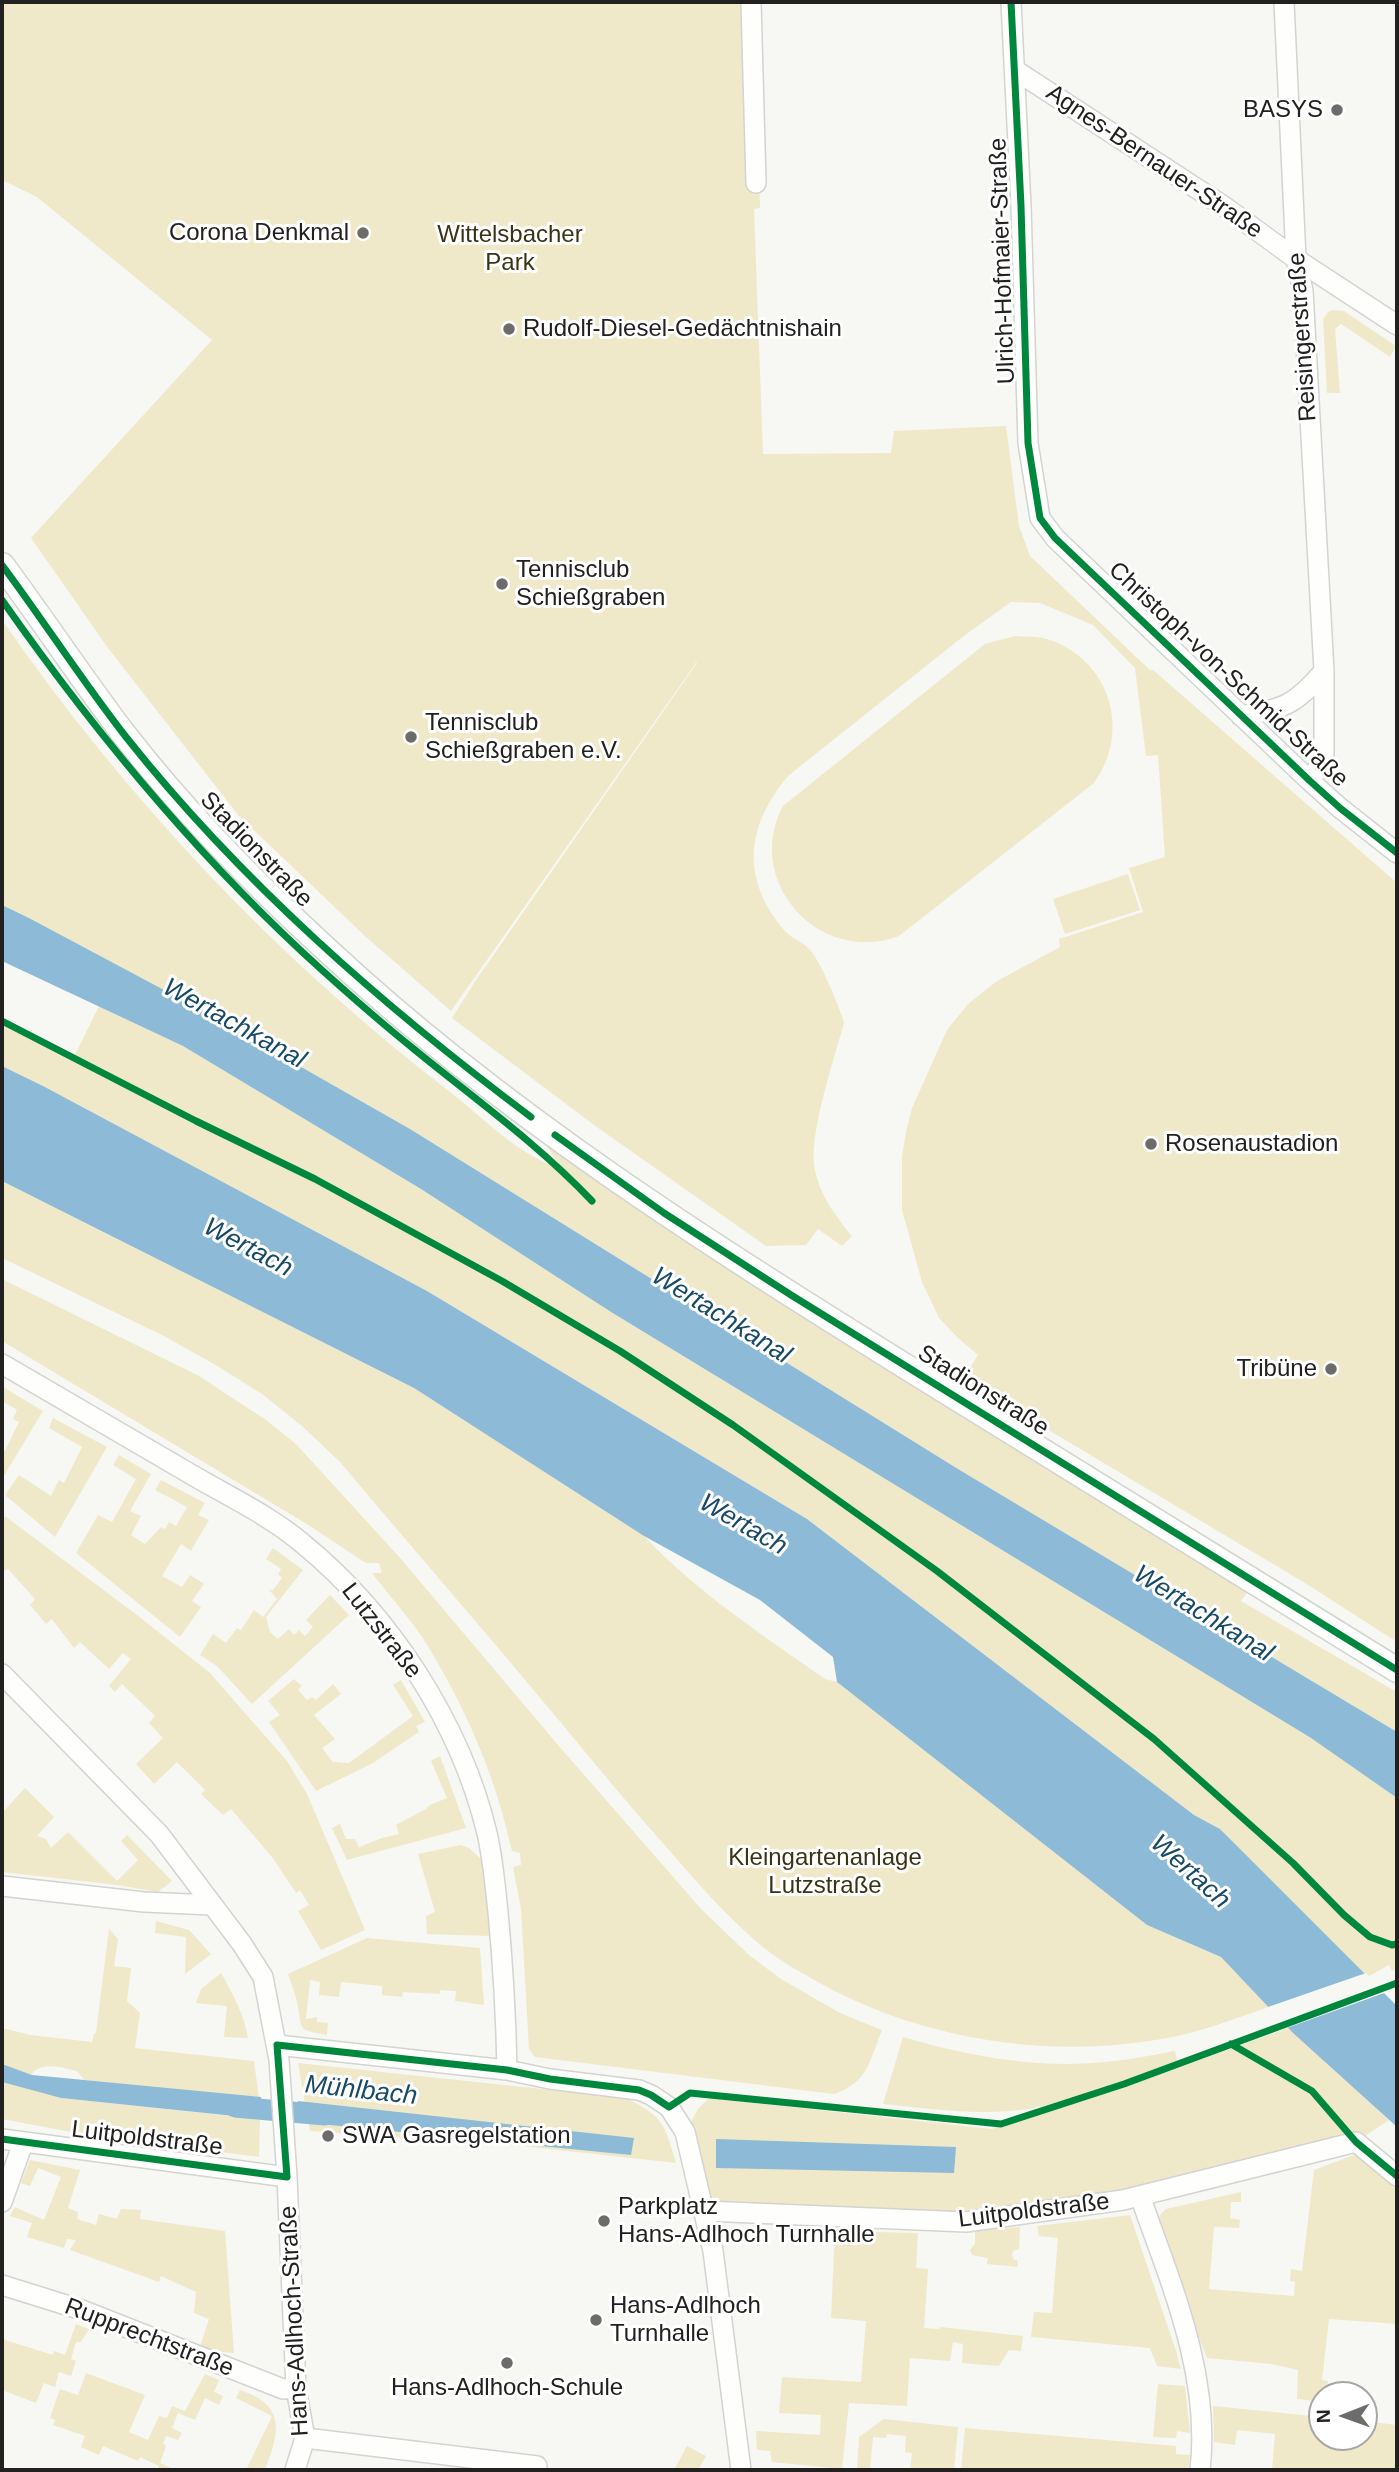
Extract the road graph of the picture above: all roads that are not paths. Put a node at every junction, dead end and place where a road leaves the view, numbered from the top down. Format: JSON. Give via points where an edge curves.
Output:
{"nodes":[{"id":1,"x":751,"y":2,"type":"edge"},
{"id":2,"x":1011,"y":2,"type":"edge"},
{"id":3,"x":1284,"y":2,"type":"edge"},
{"id":4,"x":1015,"y":70,"type":"junction"},
{"id":5,"x":756,"y":183,"type":"dead end"},
{"id":6,"x":1296,"y":258,"type":"junction"},
{"id":7,"x":1397,"y":325,"type":"edge"},
{"id":8,"x":1040,"y":517,"type":"joint"},
{"id":9,"x":2,"y":565,"type":"edge"},
{"id":10,"x":1324,"y":671,"type":"junction"},
{"id":11,"x":1241,"y":716,"type":"junction"},
{"id":12,"x":1310,"y":781,"type":"junction"},
{"id":13,"x":1397,"y":853,"type":"edge"},
{"id":14,"x":2,"y":1364,"type":"edge"},
{"id":15,"x":1397,"y":1670,"type":"edge"},
{"id":16,"x":2,"y":1674,"type":"edge"},
{"id":17,"x":2,"y":1886,"type":"edge"},
{"id":18,"x":212,"y":1905,"type":"junction"},
{"id":19,"x":277,"y":2045,"type":"junction"},
{"id":20,"x":507,"y":2070,"type":"junction"},
{"id":21,"x":2,"y":2138,"type":"edge"},
{"id":22,"x":23,"y":2143,"type":"junction"},
{"id":23,"x":1397,"y":2176,"type":"edge"},
{"id":24,"x":287,"y":2177,"type":"junction"},
{"id":25,"x":1140,"y":2196,"type":"junction"},
{"id":26,"x":2,"y":2202,"type":"edge"},
{"id":27,"x":705,"y":2211,"type":"junction"},
{"id":28,"x":2,"y":2285,"type":"edge"},
{"id":29,"x":296,"y":2388,"type":"junction"},
{"id":30,"x":305,"y":2438,"type":"junction"},
{"id":31,"x":537,"y":2466,"type":"dead end"},
{"id":32,"x":295,"y":2470,"type":"edge"},
{"id":33,"x":741,"y":2470,"type":"edge"},
{"id":34,"x":1200,"y":2470,"type":"edge"}],
"edges":[{"from":1,"to":5,"type":"street"},
{"from":2,"to":4,"type":"street","name":"Ulrich-Hofmaier-Straße"},
{"from":3,"to":6,"type":"street","name":"Reisingerstraße"},
{"from":4,"to":6,"type":"street","name":"Agnes-Bernauer-Straße"},
{"from":4,"to":8,"type":"street","name":"Ulrich-Hofmaier-Straße","via":[[1028,443]]},
{"from":6,"to":7,"type":"street","name":"Agnes-Bernauer-Straße"},
{"from":6,"to":10,"type":"street","name":"Reisingerstraße","via":[[1303,291]]},
{"from":8,"to":11,"type":"street","name":"Christoph-von-Schmid-Straße","via":[[1055,538]]},
{"from":9,"to":15,"type":"street","name":"Stadionstraße","via":[[127,738],[214,838],[326,950],[428,1038],[664,1213]]},
{"from":10,"to":11,"type":"street","via":[[1294,702]]},
{"from":10,"to":12,"type":"street","name":"Reisingerstraße","via":[[1324,758]]},
{"from":11,"to":12,"type":"street","name":"Christoph-von-Schmid-Straße"},
{"from":12,"to":13,"type":"street","name":"Christoph-von-Schmid-Straße"},
{"from":14,"to":20,"type":"street","name":"Lutzstraße","via":[[301,1542],[349,1587],[387,1632],[425,1686],[453,1738],[487,1833],[505,1987]]},
{"from":16,"to":18,"type":"street","name":"Hans-Adlhoch-Straße","via":[[159,1834]]},
{"from":17,"to":18,"type":"street"},
{"from":18,"to":19,"type":"street","name":"Hans-Adlhoch-Straße","via":[[263,1977]]},
{"from":19,"to":20,"type":"street"},
{"from":19,"to":24,"type":"street","name":"Hans-Adlhoch-Straße"},
{"from":20,"to":27,"type":"street","via":[[639,2090],[669,2107],[685,2132]]},
{"from":21,"to":22,"type":"street","name":"Luitpoldstraße"},
{"from":22,"to":24,"type":"street","name":"Luitpoldstraße"},
{"from":22,"to":26,"type":"street"},
{"from":23,"to":25,"type":"street","name":"Luitpoldstraße","via":[[1356,2142]]},
{"from":24,"to":29,"type":"street","name":"Hans-Adlhoch-Straße"},
{"from":25,"to":27,"type":"street","name":"Luitpoldstraße","via":[[966,2222]]},
{"from":25,"to":34,"type":"street","via":[[1189,2342],[1203,2443]]},
{"from":27,"to":33,"type":"street"},
{"from":28,"to":29,"type":"street","name":"Rupprechtstraße","via":[[82,2310],[283,2389]]},
{"from":29,"to":30,"type":"street","name":"Hans-Adlhoch-Straße"},
{"from":30,"to":31,"type":"street"},
{"from":30,"to":32,"type":"street","name":"Hans-Adlhoch-Straße"}]}
